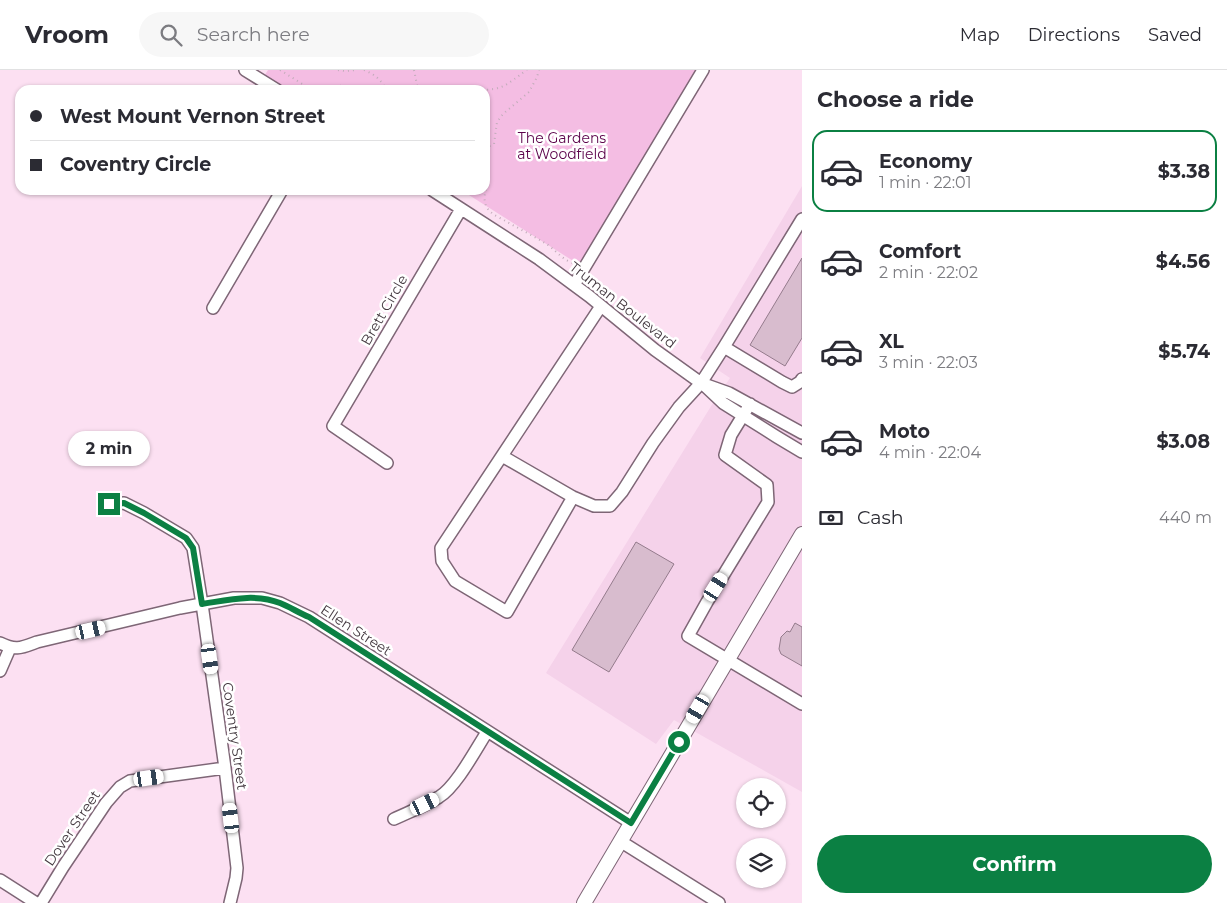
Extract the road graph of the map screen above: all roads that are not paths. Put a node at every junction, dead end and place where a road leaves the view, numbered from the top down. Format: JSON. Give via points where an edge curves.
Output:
{"nodes":[{"id":1,"x":245,"y":70,"type":"edge"},
{"id":2,"x":703,"y":70,"type":"edge"},
{"id":3,"x":269,"y":85,"type":"edge"},
{"id":4,"x":279,"y":195,"type":"edge"},
{"id":5,"x":440,"y":195,"type":"edge"},
{"id":6,"x":461,"y":208,"type":"junction"},
{"id":7,"x":802,"y":219,"type":"edge"},
{"id":8,"x":574,"y":285,"type":"junction"},
{"id":9,"x":601,"y":306,"type":"junction"},
{"id":10,"x":213,"y":308,"type":"dead end"},
{"id":11,"x":724,"y":347,"type":"junction"},
{"id":12,"x":802,"y":379,"type":"edge"},
{"id":13,"x":701,"y":382,"type":"junction"},
{"id":14,"x":750,"y":404,"type":"junction"},
{"id":15,"x":743,"y":416,"type":"junction"},
{"id":16,"x":802,"y":433,"type":"edge"},
{"id":17,"x":802,"y":452,"type":"edge"},
{"id":18,"x":502,"y":456,"type":"junction"},
{"id":19,"x":387,"y":463,"type":"dead end"},
{"id":20,"x":573,"y":497,"type":"junction"},
{"id":21,"x":109,"y":504,"type":"dead end"},
{"id":22,"x":802,"y":534,"type":"edge"},
{"id":23,"x":202,"y":604,"type":"junction"},
{"id":24,"x":5,"y":645,"type":"edge"},
{"id":25,"x":728,"y":660,"type":"junction"},
{"id":26,"x":0,"y":672,"type":"edge"},
{"id":27,"x":802,"y":704,"type":"edge"},
{"id":28,"x":487,"y":732,"type":"junction"},
{"id":29,"x":225,"y":768,"type":"junction"},
{"id":30,"x":394,"y":819,"type":"dead end"},
{"id":31,"x":631,"y":823,"type":"junction"},
{"id":32,"x":620,"y":841,"type":"junction"},
{"id":33,"x":0,"y":880,"type":"edge"},
{"id":34,"x":36,"y":903,"type":"edge"},
{"id":35,"x":41,"y":903,"type":"edge"},
{"id":36,"x":230,"y":903,"type":"edge"},
{"id":37,"x":584,"y":903,"type":"edge"},
{"id":38,"x":719,"y":903,"type":"edge"}],
"edges":[{"from":1,"to":3,"type":"street"},
{"from":2,"to":8,"type":"street"},
{"from":4,"to":10,"type":"street"},
{"from":5,"to":6,"type":"street","name":"Truman Boulevard"},
{"from":6,"to":8,"type":"street","name":"Truman Boulevard"},
{"from":6,"to":19,"type":"street","name":"Brett Circle","via":[[333,426]]},
{"from":7,"to":11,"type":"street"},
{"from":8,"to":9,"type":"street","name":"Truman Boulevard"},
{"from":9,"to":13,"type":"street","name":"Truman Boulevard"},
{"from":9,"to":18,"type":"street"},
{"from":11,"to":12,"type":"street","via":[[792,387]]},
{"from":11,"to":13,"type":"street"},
{"from":13,"to":14,"type":"street","name":"Truman Boulevard"},
{"from":13,"to":15,"type":"street"},
{"from":13,"to":20,"type":"street","via":[[679,407],[610,506],[594,506]]},
{"from":14,"to":15,"type":"street"},
{"from":14,"to":16,"type":"street","name":"Truman Boulevard"},
{"from":15,"to":17,"type":"street"},
{"from":15,"to":25,"type":"street","via":[[731,435],[725,455],[767,485],[768,502],[688,636]]},
{"from":18,"to":20,"type":"street"},
{"from":18,"to":20,"type":"street","via":[[441,548],[442,561],[455,581],[507,612]]},
{"from":21,"to":23,"type":"street","name":"Coventry Street","via":[[124,503],[186,538],[193,548]]},
{"from":22,"to":25,"type":"main road"},
{"from":23,"to":24,"type":"street","name":"Ellen Street","via":[[22,647]]},
{"from":23,"to":28,"type":"street","name":"Ellen Street","via":[[234,598],[262,598],[280,603],[309,617]]},
{"from":23,"to":29,"type":"street","name":"Coventry Street"},
{"from":24,"to":26,"type":"street"},
{"from":25,"to":27,"type":"street"},
{"from":25,"to":31,"type":"main road"},
{"from":28,"to":30,"type":"street","via":[[462,772],[440,797]]},
{"from":28,"to":31,"type":"street","name":"Ellen Street"},
{"from":29,"to":35,"type":"street","name":"Dover Street","via":[[130,781],[120,787],[106,803]]},
{"from":29,"to":36,"type":"street","name":"Coventry Street","via":[[237,868]]},
{"from":31,"to":32,"type":"main road"},
{"from":32,"to":37,"type":"main road"},
{"from":32,"to":38,"type":"street"},
{"from":33,"to":34,"type":"street"}]}
